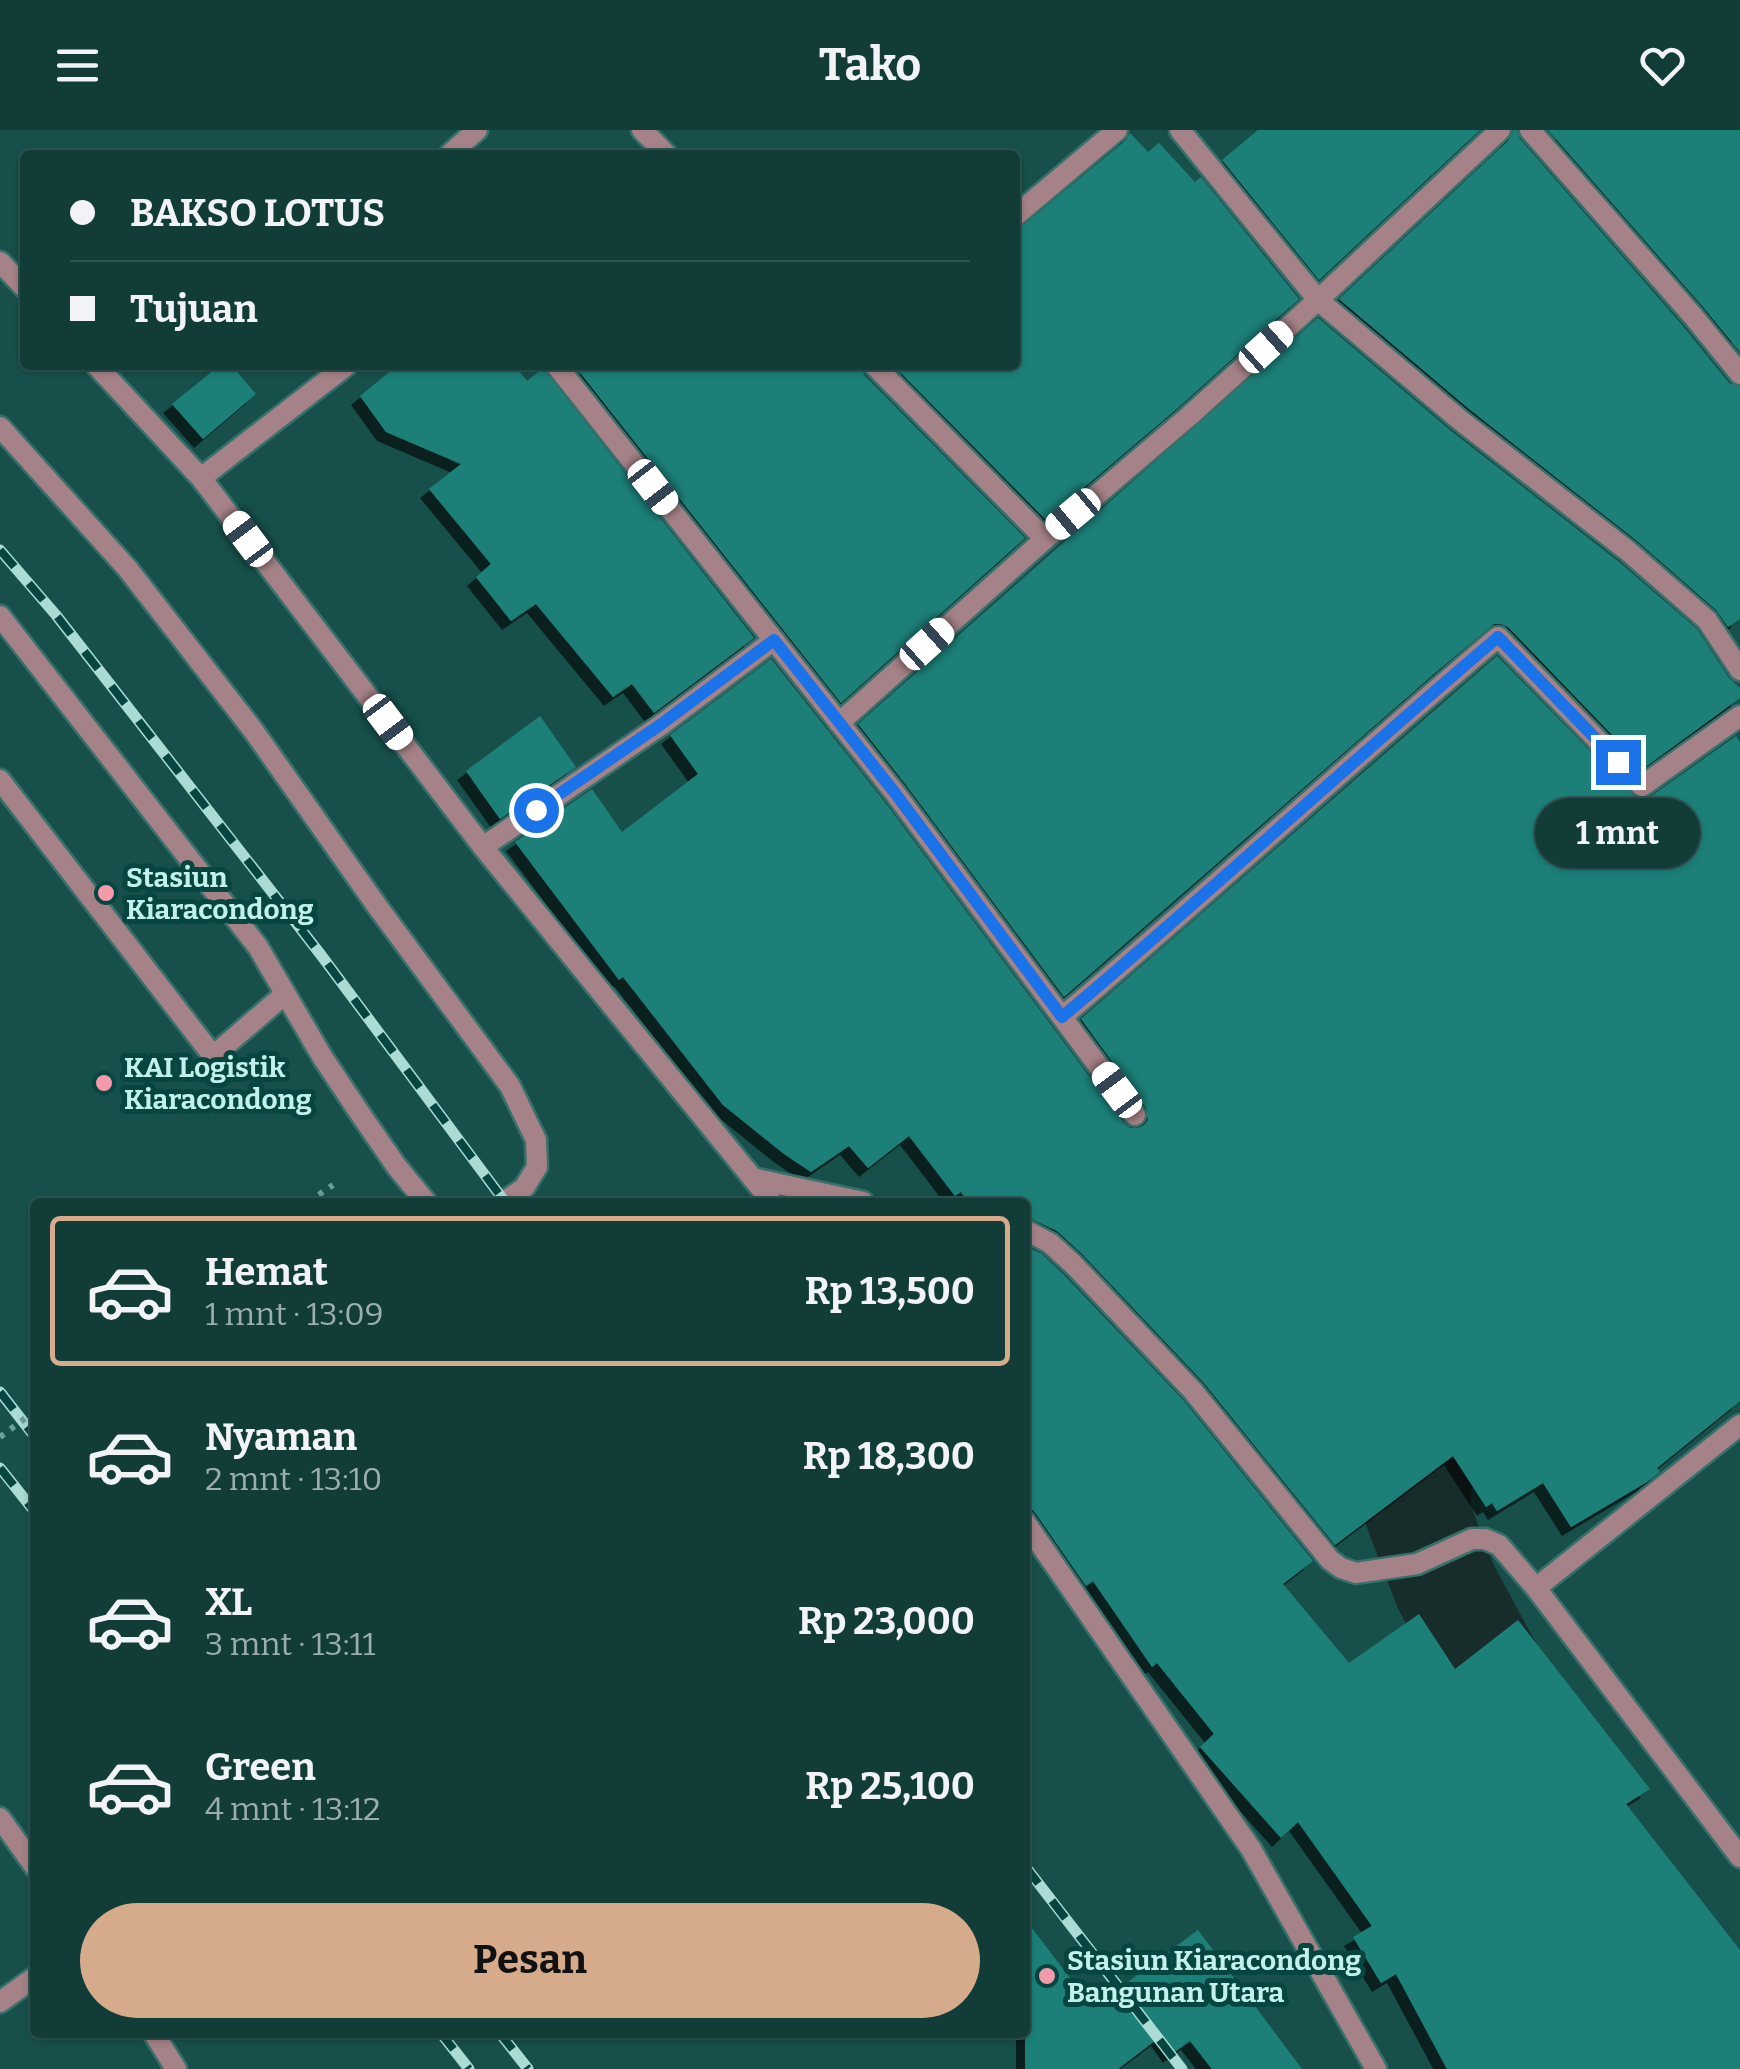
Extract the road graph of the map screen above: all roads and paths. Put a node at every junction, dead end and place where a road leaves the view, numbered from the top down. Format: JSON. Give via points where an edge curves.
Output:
{"nodes":[{"id":1,"x":477,"y":130,"type":"edge"},
{"id":2,"x":642,"y":130,"type":"edge"},
{"id":3,"x":1117,"y":130,"type":"edge"},
{"id":4,"x":1180,"y":130,"type":"edge"},
{"id":5,"x":1500,"y":130,"type":"edge"},
{"id":6,"x":1530,"y":130,"type":"edge"},
{"id":7,"x":455,"y":150,"type":"edge"},
{"id":8,"x":662,"y":150,"type":"edge"},
{"id":9,"x":1020,"y":212,"type":"edge"},
{"id":10,"x":0,"y":262,"type":"edge"},
{"id":11,"x":20,"y":283,"type":"edge"},
{"id":12,"x":1318,"y":300,"type":"junction"},
{"id":13,"x":101,"y":370,"type":"edge"},
{"id":14,"x":341,"y":370,"type":"edge"},
{"id":15,"x":560,"y":370,"type":"edge"},
{"id":16,"x":879,"y":370,"type":"edge"},
{"id":17,"x":1740,"y":374,"type":"edge"},
{"id":18,"x":0,"y":427,"type":"edge"},
{"id":19,"x":201,"y":478,"type":"junction"},
{"id":20,"x":1044,"y":539,"type":"junction"},
{"id":21,"x":0,"y":616,"type":"edge"},
{"id":22,"x":774,"y":640,"type":"junction"},
{"id":23,"x":1740,"y":670,"type":"edge"},
{"id":24,"x":1740,"y":716,"type":"edge"},
{"id":25,"x":839,"y":723,"type":"junction"},
{"id":26,"x":0,"y":780,"type":"edge"},
{"id":27,"x":483,"y":847,"type":"junction"},
{"id":28,"x":285,"y":994,"type":"junction"},
{"id":29,"x":1062,"y":1017,"type":"junction"},
{"id":30,"x":1136,"y":1115,"type":"dead end"},
{"id":31,"x":752,"y":1178,"type":"junction"},
{"id":32,"x":333,"y":1185,"type":"dead end"},
{"id":33,"x":314,"y":1198,"type":"edge"},
{"id":34,"x":423,"y":1198,"type":"edge"},
{"id":35,"x":510,"y":1198,"type":"edge"},
{"id":36,"x":769,"y":1198,"type":"edge"},
{"id":37,"x":844,"y":1198,"type":"edge"},
{"id":38,"x":1030,"y":1233,"type":"edge"},
{"id":39,"x":30,"y":1415,"type":"edge"},
{"id":40,"x":1740,"y":1425,"type":"edge"},
{"id":41,"x":0,"y":1437,"type":"edge"},
{"id":42,"x":1030,"y":1529,"type":"edge"},
{"id":43,"x":1536,"y":1588,"type":"junction"},
{"id":44,"x":0,"y":1818,"type":"edge"},
{"id":45,"x":1740,"y":1857,"type":"edge"},
{"id":46,"x":30,"y":1860,"type":"edge"},
{"id":47,"x":30,"y":1981,"type":"edge"},
{"id":48,"x":0,"y":2002,"type":"edge"},
{"id":49,"x":157,"y":2038,"type":"edge"},
{"id":50,"x":176,"y":2069,"type":"edge"},
{"id":51,"x":1376,"y":2069,"type":"edge"}],
"edges":[{"from":1,"to":7,"type":"street"},
{"from":2,"to":8,"type":"street"},
{"from":3,"to":9,"type":"street"},
{"from":4,"to":12,"type":"street"},
{"from":5,"to":12,"type":"street"},
{"from":6,"to":17,"type":"street"},
{"from":10,"to":11,"type":"street"},
{"from":12,"to":20,"type":"street"},
{"from":12,"to":23,"type":"street","via":[[1694,608]]},
{"from":13,"to":19,"type":"street"},
{"from":14,"to":19,"type":"street"},
{"from":15,"to":22,"type":"street"},
{"from":16,"to":20,"type":"street"},
{"from":18,"to":35,"type":"street","via":[[127,568],[241,715],[510,1086],[536,1140],[538,1168]]},
{"from":19,"to":27,"type":"street"},
{"from":20,"to":25,"type":"street"},
{"from":21,"to":28,"type":"street","via":[[258,946]]},
{"from":22,"to":25,"type":"street"},
{"from":22,"to":27,"type":"street"},
{"from":24,"to":29,"type":"street","via":[[1642,786],[1498,637]]},
{"from":25,"to":29,"type":"street"},
{"from":26,"to":28,"type":"street","via":[[213,1056]]},
{"from":27,"to":31,"type":"street"},
{"from":28,"to":34,"type":"street"},
{"from":29,"to":30,"type":"street"},
{"from":31,"to":36,"type":"street"},
{"from":31,"to":37,"type":"street"},
{"from":32,"to":33,"type":"path"},
{"from":38,"to":43,"type":"street","via":[[1073,1264],[1193,1391],[1330,1560],[1356,1573],[1416,1564],[1485,1539],[1499,1545]]},
{"from":39,"to":41,"type":"path","bridge":true},
{"from":40,"to":43,"type":"street"},
{"from":42,"to":51,"type":"street","via":[[1250,1848]]},
{"from":43,"to":45,"type":"street"},
{"from":44,"to":46,"type":"street"},
{"from":47,"to":48,"type":"street"},
{"from":49,"to":50,"type":"street"}]}
